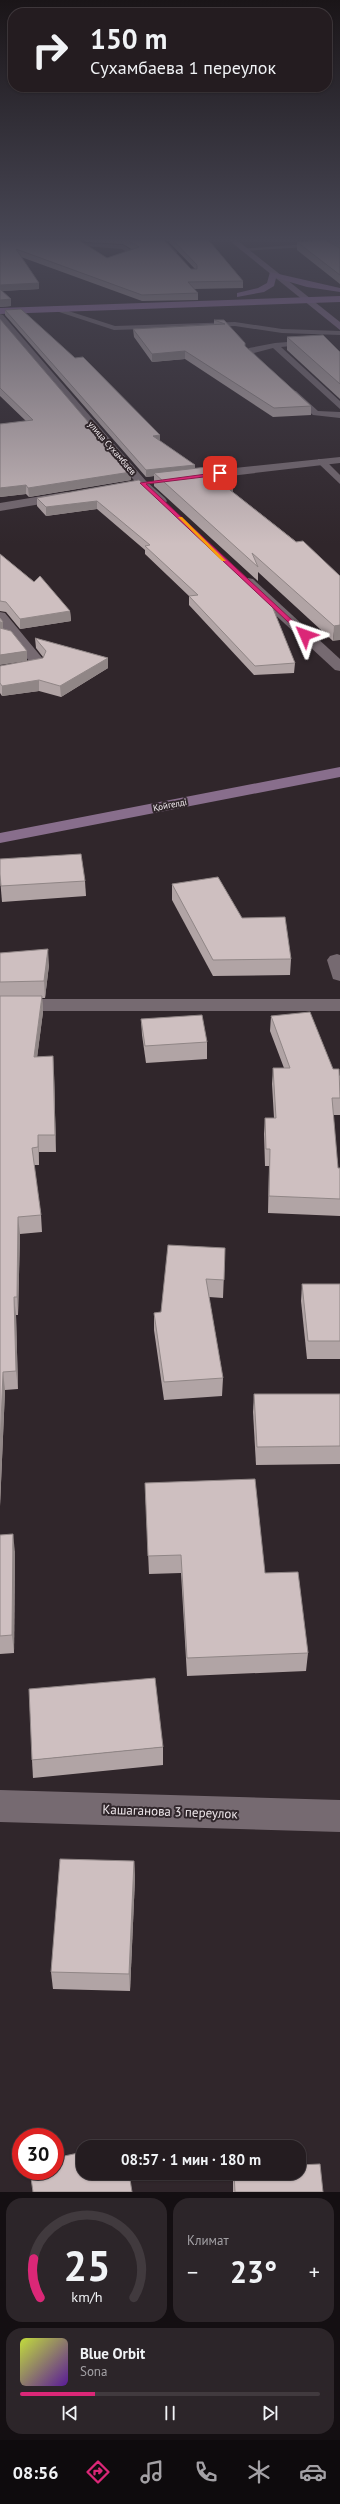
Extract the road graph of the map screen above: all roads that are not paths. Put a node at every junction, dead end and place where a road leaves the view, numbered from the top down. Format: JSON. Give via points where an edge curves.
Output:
{"nodes":[{"id":1,"x":19,"y":339,"type":"edge"},
{"id":2,"x":340,"y":340,"type":"edge"},
{"id":3,"x":275,"y":345,"type":"junction"},
{"id":4,"x":269,"y":372,"type":"edge"},
{"id":5,"x":286,"y":388,"type":"edge"},
{"id":6,"x":340,"y":406,"type":"edge"},
{"id":7,"x":340,"y":415,"type":"edge"},
{"id":8,"x":340,"y":460,"type":"edge"},
{"id":9,"x":321,"y":462,"type":"junction"},
{"id":10,"x":177,"y":478,"type":"edge"},
{"id":11,"x":155,"y":481,"type":"edge"},
{"id":12,"x":340,"y":481,"type":"edge"},
{"id":13,"x":142,"y":483,"type":"junction"},
{"id":14,"x":126,"y":486,"type":"edge"},
{"id":15,"x":79,"y":494,"type":"edge"},
{"id":16,"x":0,"y":507,"type":"edge"},
{"id":17,"x":171,"y":510,"type":"edge"},
{"id":18,"x":241,"y":575,"type":"edge"},
{"id":19,"x":0,"y":616,"type":"edge"},
{"id":20,"x":340,"y":667,"type":"edge"},
{"id":21,"x":0,"y":671,"type":"edge"},
{"id":22,"x":340,"y":772,"type":"edge"},
{"id":23,"x":0,"y":838,"type":"edge"},
{"id":24,"x":340,"y":1005,"type":"edge"},
{"id":25,"x":0,"y":1006,"type":"edge"},
{"id":26,"x":0,"y":1806,"type":"edge"},
{"id":27,"x":340,"y":1816,"type":"edge"}],
"edges":[{"from":1,"to":13,"type":"street","name":"улица Сухамбаев"},
{"from":2,"to":3,"type":"lane"},
{"from":3,"to":4,"type":"lane","via":[[252,350],[250,353]]},
{"from":3,"to":6,"type":"lane"},
{"from":5,"to":7,"type":"lane","via":[[316,413]]},
{"from":8,"to":9,"type":"street"},
{"from":9,"to":10,"type":"street"},
{"from":9,"to":12,"type":"lane"},
{"from":11,"to":13,"type":"street"},
{"from":13,"to":14,"type":"street"},
{"from":13,"to":17,"type":"street","name":"улица Сухамбаев"},
{"from":15,"to":16,"type":"street"},
{"from":18,"to":20,"type":"street"},
{"from":19,"to":21,"type":"street","via":[[38,662]]},
{"from":22,"to":23,"type":"street","name":"Қойгелді"},
{"from":24,"to":25,"type":"street"},
{"from":26,"to":27,"type":"street","name":"Кашаганова 3 переулок"}]}
